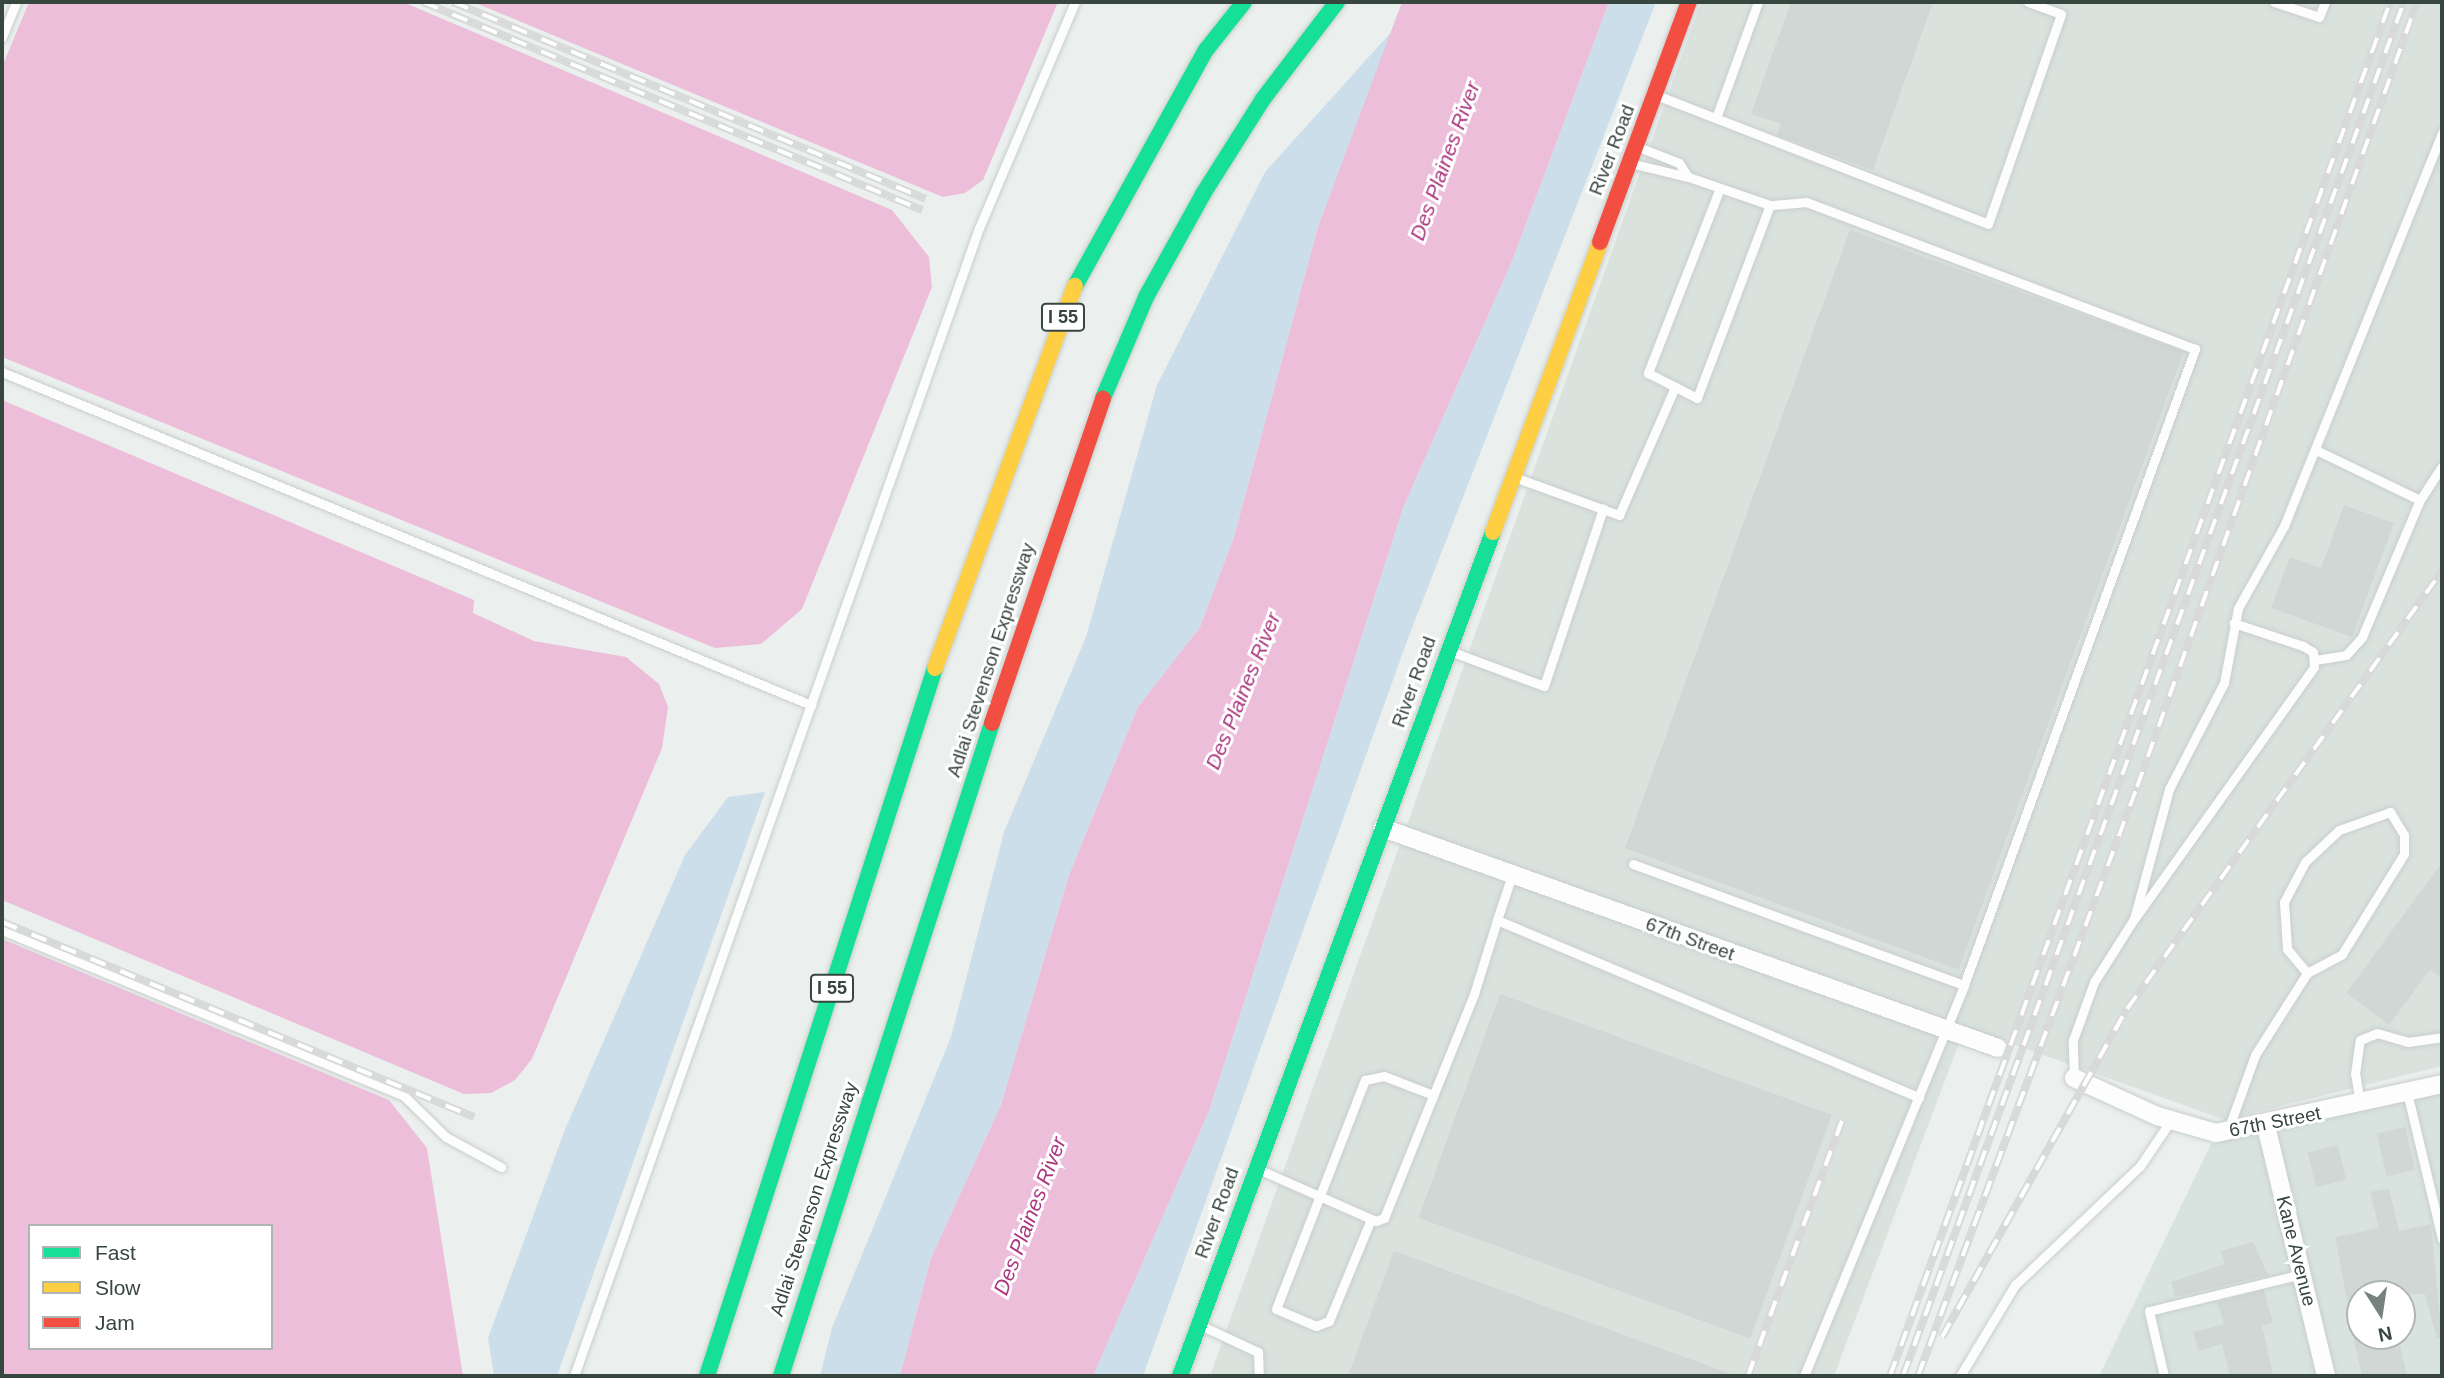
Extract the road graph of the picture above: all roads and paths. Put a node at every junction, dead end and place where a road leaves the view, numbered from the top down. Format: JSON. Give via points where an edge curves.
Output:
{"nodes":[{"id":1,"x":16,"y":2,"type":"edge"},
{"id":2,"x":1075,"y":2,"type":"edge"},
{"id":3,"x":1244,"y":2,"type":"edge"},
{"id":4,"x":1337,"y":2,"type":"edge"},
{"id":5,"x":1689,"y":2,"type":"edge"},
{"id":6,"x":1758,"y":2,"type":"edge"},
{"id":7,"x":2028,"y":2,"type":"edge"},
{"id":8,"x":2274,"y":2,"type":"edge"},
{"id":9,"x":2325,"y":2,"type":"edge"},
{"id":10,"x":2,"y":37,"type":"edge"},
{"id":11,"x":1656,"y":94,"type":"junction"},
{"id":12,"x":1716,"y":118,"type":"junction"},
{"id":13,"x":2442,"y":132,"type":"edge"},
{"id":14,"x":1635,"y":146,"type":"junction"},
{"id":15,"x":1629,"y":163,"type":"junction"},
{"id":16,"x":1688,"y":177,"type":"junction"},
{"id":17,"x":1720,"y":188,"type":"junction"},
{"id":18,"x":1770,"y":205,"type":"junction"},
{"id":19,"x":2,"y":372,"type":"edge"},
{"id":20,"x":1675,"y":387,"type":"junction"},
{"id":21,"x":2316,"y":450,"type":"junction"},
{"id":22,"x":2442,"y":466,"type":"edge"},
{"id":23,"x":1513,"y":476,"type":"junction"},
{"id":24,"x":2420,"y":499,"type":"junction"},
{"id":25,"x":1603,"y":509,"type":"junction"},
{"id":26,"x":2234,"y":623,"type":"junction"},
{"id":27,"x":1448,"y":650,"type":"junction"},
{"id":28,"x":2315,"y":660,"type":"junction"},
{"id":29,"x":811,"y":705,"type":"junction"},
{"id":30,"x":1383,"y":828,"type":"junction"},
{"id":31,"x":1633,"y":864,"type":"dead end"},
{"id":32,"x":1512,"y":875,"type":"junction"},
{"id":33,"x":2134,"y":919,"type":"junction"},
{"id":34,"x":1497,"y":920,"type":"junction"},
{"id":35,"x":2,"y":930,"type":"edge"},
{"id":36,"x":2306,"y":973,"type":"junction"},
{"id":37,"x":1964,"y":985,"type":"junction"},
{"id":38,"x":1947,"y":1030,"type":"junction"},
{"id":39,"x":2442,"y":1037,"type":"edge"},
{"id":40,"x":1998,"y":1048,"type":"dead end"},
{"id":41,"x":2074,"y":1078,"type":"joint"},
{"id":42,"x":2442,"y":1084,"type":"edge"},
{"id":43,"x":2407,"y":1092,"type":"junction"},
{"id":44,"x":1433,"y":1095,"type":"junction"},
{"id":45,"x":1919,"y":1097,"type":"junction"},
{"id":46,"x":2360,"y":1104,"type":"junction"},
{"id":47,"x":2171,"y":1120,"type":"junction"},
{"id":48,"x":2266,"y":1126,"type":"junction"},
{"id":49,"x":2228,"y":1131,"type":"junction"},
{"id":50,"x":501,"y":1167,"type":"dead end"},
{"id":51,"x":1256,"y":1169,"type":"junction"},
{"id":52,"x":1318,"y":1195,"type":"junction"},
{"id":53,"x":1371,"y":1219,"type":"junction"},
{"id":54,"x":2442,"y":1239,"type":"edge"},
{"id":55,"x":2302,"y":1274,"type":"junction"},
{"id":56,"x":1199,"y":1324,"type":"junction"},
{"id":57,"x":574,"y":1376,"type":"edge"},
{"id":58,"x":706,"y":1376,"type":"edge"},
{"id":59,"x":780,"y":1376,"type":"edge"},
{"id":60,"x":1180,"y":1376,"type":"edge"},
{"id":61,"x":1259,"y":1376,"type":"edge"},
{"id":62,"x":1804,"y":1376,"type":"edge"},
{"id":63,"x":1960,"y":1376,"type":"edge"},
{"id":64,"x":2164,"y":1376,"type":"edge"},
{"id":65,"x":2326,"y":1376,"type":"edge"}],
"edges":[{"from":1,"to":10,"type":"lane"},
{"from":2,"to":29,"type":"lane","via":[[979,228]]},
{"from":3,"to":58,"type":"main road","number":"I 55","via":[[1206,50],[1072,293],[957,600]]},
{"from":4,"to":59,"type":"main road","name":"Adlai Stevenson Expressway","via":[[1263,99],[1146,297],[1079,456]]},
{"from":5,"to":11,"type":"main road","name":"River Road"},
{"from":6,"to":12,"type":"lane"},
{"from":7,"to":12,"type":"lane","via":[[2062,14],[1988,223]]},
{"from":8,"to":9,"type":"lane","via":[[2319,18]]},
{"from":11,"to":12,"type":"lane"},
{"from":11,"to":14,"type":"main road","name":"River Road"},
{"from":13,"to":21,"type":"lane"},
{"from":14,"to":15,"type":"main road","name":"River Road"},
{"from":14,"to":16,"type":"lane","via":[[1679,163]]},
{"from":15,"to":16,"type":"lane"},
{"from":15,"to":23,"type":"main road","name":"River Road"},
{"from":16,"to":17,"type":"lane"},
{"from":17,"to":18,"type":"lane"},
{"from":17,"to":20,"type":"lane","via":[[1648,373]]},
{"from":18,"to":20,"type":"lane","via":[[1697,398]]},
{"from":18,"to":37,"type":"lane","via":[[1807,202],[2195,349]]},
{"from":19,"to":29,"type":"lane"},
{"from":20,"to":25,"type":"lane","via":[[1619,515]]},
{"from":21,"to":24,"type":"lane"},
{"from":21,"to":26,"type":"lane"},
{"from":22,"to":24,"type":"lane"},
{"from":23,"to":25,"type":"lane"},
{"from":23,"to":27,"type":"main road","name":"River Road"},
{"from":24,"to":28,"type":"lane","via":[[2362,637],[2346,655]]},
{"from":25,"to":27,"type":"lane","via":[[1545,686]]},
{"from":26,"to":28,"type":"lane","via":[[2303,646]]},
{"from":26,"to":33,"type":"lane","via":[[2224,682],[2169,789]]},
{"from":27,"to":30,"type":"main road","name":"River Road"},
{"from":28,"to":33,"type":"lane"},
{"from":29,"to":57,"type":"lane"},
{"from":30,"to":32,"type":"street","name":"67th Street"},
{"from":30,"to":51,"type":"main road","name":"River Road"},
{"from":31,"to":37,"type":"lane"},
{"from":32,"to":34,"type":"lane"},
{"from":32,"to":38,"type":"street","name":"67th Street"},
{"from":33,"to":41,"type":"lane","via":[[2094,982],[2073,1040]]},
{"from":34,"to":44,"type":"lane"},
{"from":34,"to":45,"type":"lane"},
{"from":35,"to":50,"type":"lane","via":[[404,1096],[446,1137]]},
{"from":36,"to":36,"type":"lane","via":[[2342,954],[2404,854],[2404,835],[2390,812],[2339,830],[2305,862],[2289,892],[2287,949]]},
{"from":36,"to":49,"type":"lane","via":[[2255,1055]]},
{"from":37,"to":38,"type":"lane"},
{"from":38,"to":40,"type":"street","name":"67th Street"},
{"from":38,"to":45,"type":"lane"},
{"from":39,"to":46,"type":"lane","via":[[2408,1042],[2377,1033],[2360,1040],[2355,1074]]},
{"from":41,"to":47,"type":"street","name":"67th Street"},
{"from":42,"to":43,"type":"street","name":"67th Street"},
{"from":43,"to":46,"type":"street","name":"67th Street"},
{"from":43,"to":54,"type":"lane"},
{"from":44,"to":52,"type":"lane","via":[[1384,1076],[1365,1080]]},
{"from":44,"to":53,"type":"lane","via":[[1384,1218]]},
{"from":45,"to":62,"type":"lane"},
{"from":46,"to":48,"type":"street","name":"67th Street"},
{"from":47,"to":49,"type":"street","name":"67th Street"},
{"from":47,"to":63,"type":"lane","via":[[2140,1166],[2015,1285]]},
{"from":48,"to":49,"type":"street","name":"67th Street"},
{"from":48,"to":55,"type":"street","name":"Kane Avenue"},
{"from":51,"to":52,"type":"lane"},
{"from":51,"to":56,"type":"main road","name":"River Road"},
{"from":52,"to":53,"type":"lane"},
{"from":52,"to":53,"type":"lane","via":[[1278,1302],[1284,1316],[1316,1326],[1329,1321]]},
{"from":55,"to":64,"type":"lane","via":[[2148,1311]]},
{"from":55,"to":65,"type":"street","name":"Kane Avenue"},
{"from":56,"to":60,"type":"main road","name":"River Road"},
{"from":56,"to":61,"type":"lane","via":[[1258,1352]]}]}
